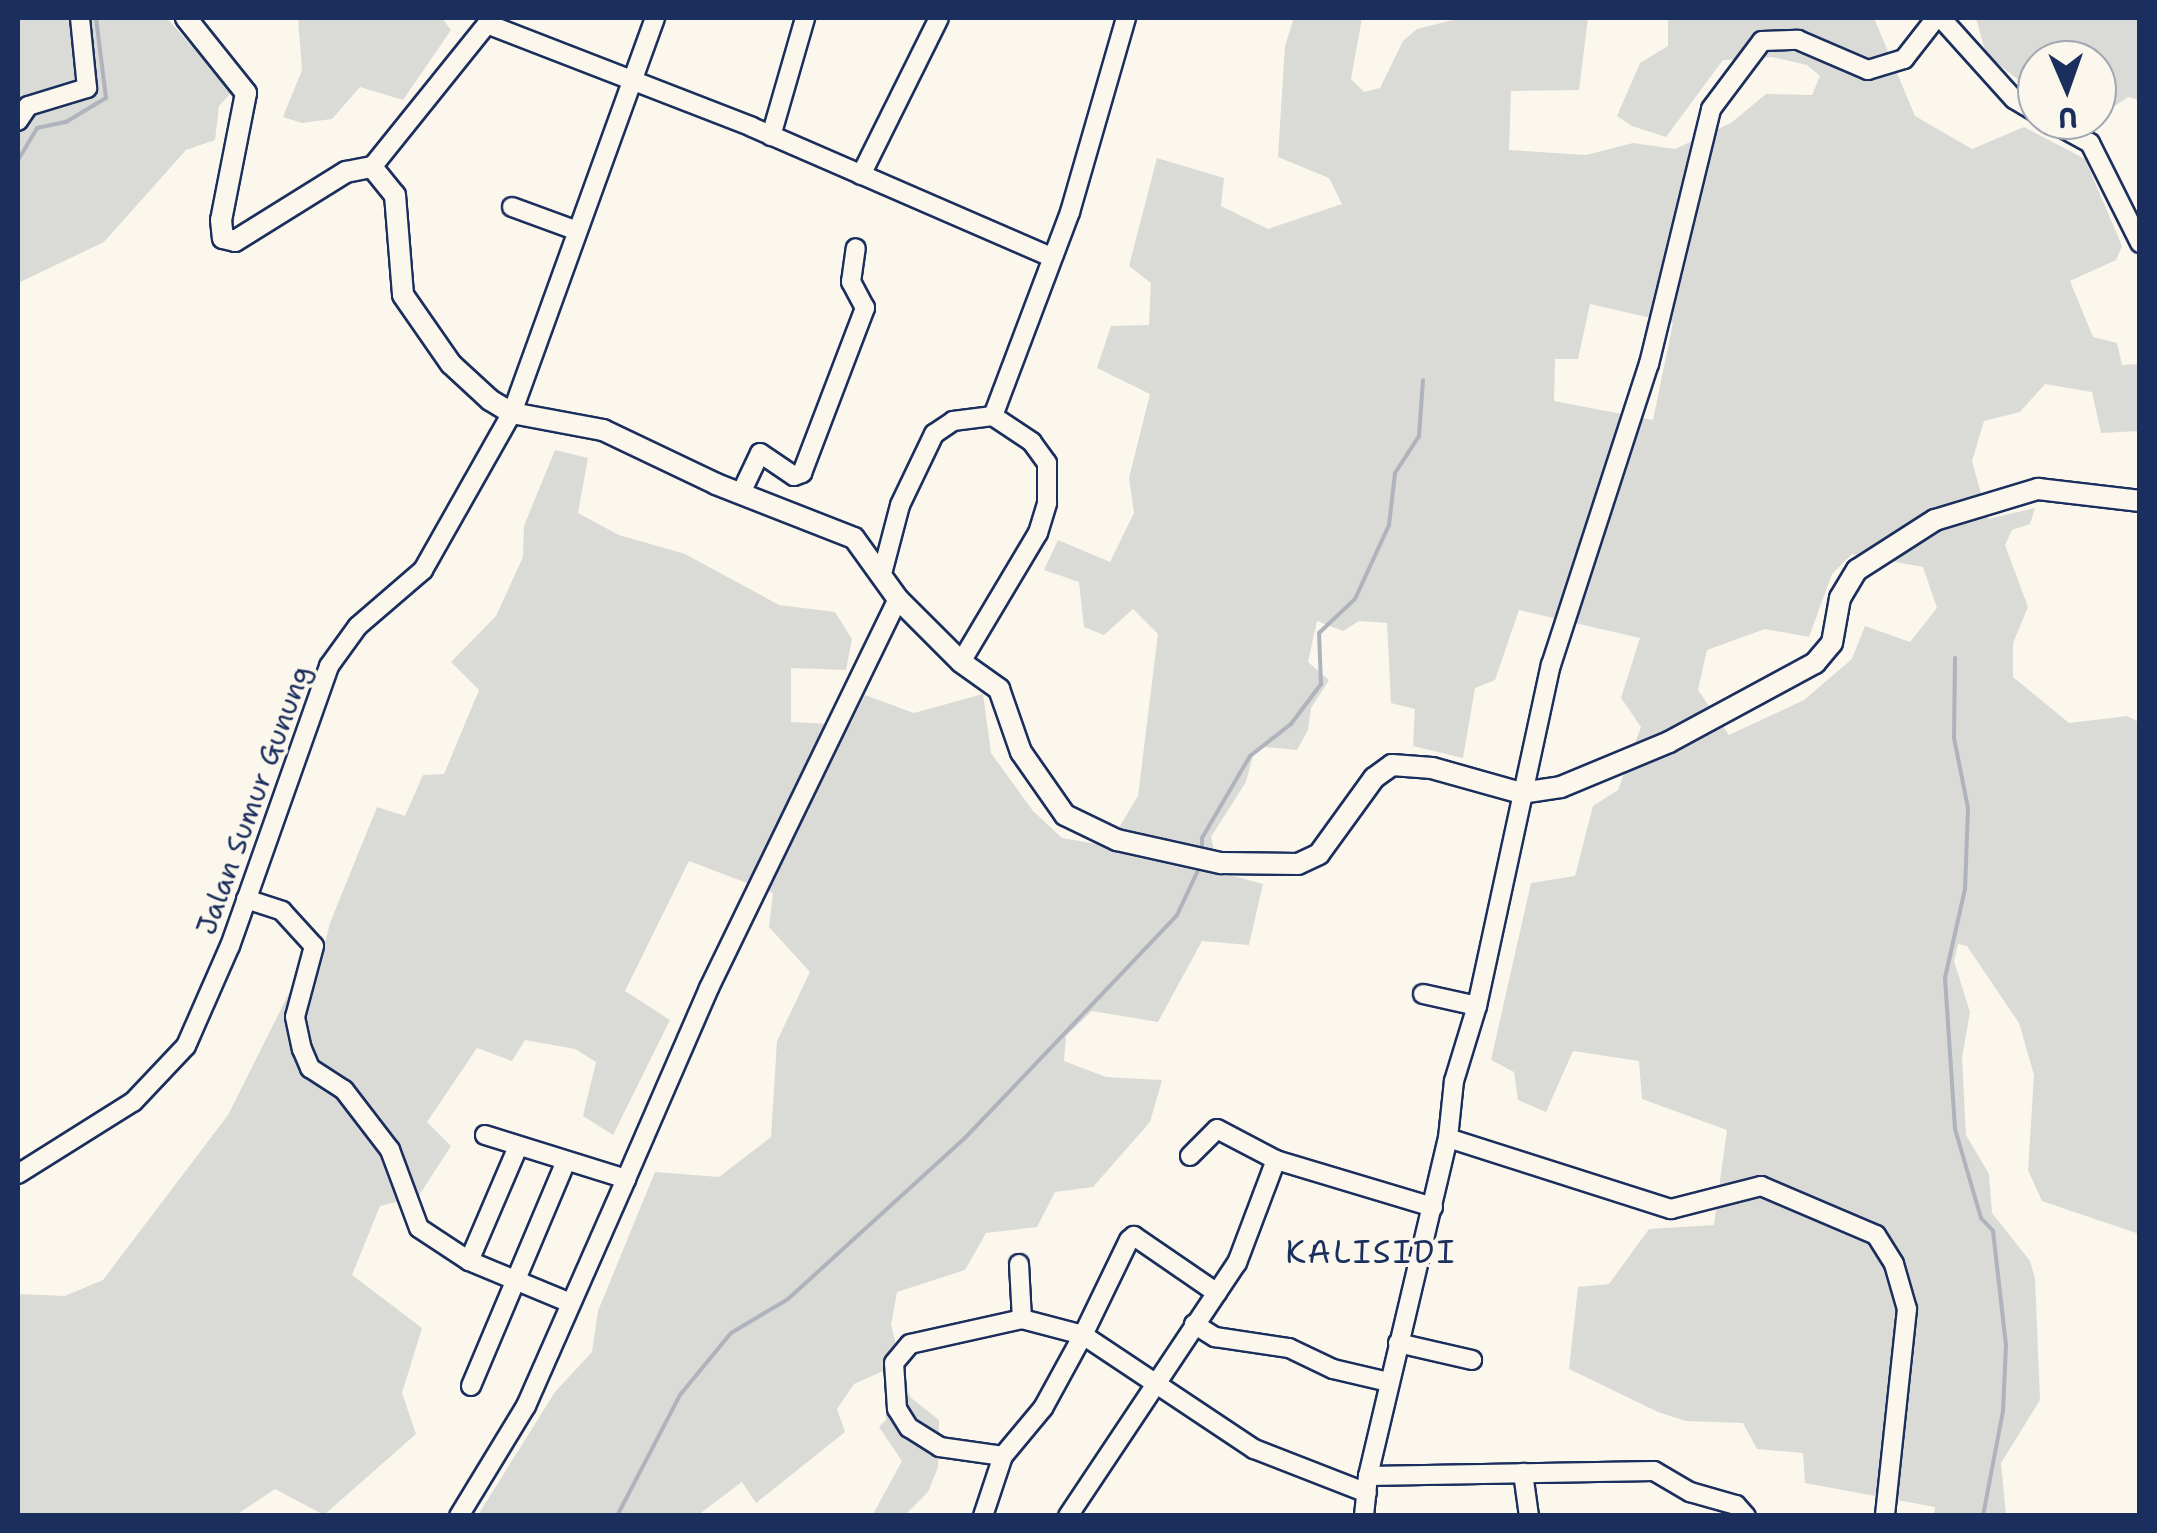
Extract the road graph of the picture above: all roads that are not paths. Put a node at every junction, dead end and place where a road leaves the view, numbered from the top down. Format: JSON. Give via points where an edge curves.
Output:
{"nodes":[{"id":1,"x":80,"y":18,"type":"edge"},
{"id":2,"x":186,"y":18,"type":"edge"},
{"id":3,"x":656,"y":18,"type":"edge"},
{"id":4,"x":805,"y":18,"type":"edge"},
{"id":5,"x":939,"y":18,"type":"edge"},
{"id":6,"x":1126,"y":18,"type":"edge"},
{"id":7,"x":1938,"y":18,"type":"edge"},
{"id":8,"x":489,"y":21,"type":"edge"},
{"id":9,"x":630,"y":81,"type":"junction"},
{"id":10,"x":2017,"y":101,"type":"edge"},
{"id":11,"x":18,"y":121,"type":"edge"},
{"id":12,"x":771,"y":136,"type":"junction"},
{"id":13,"x":2085,"y":140,"type":"edge"},
{"id":14,"x":372,"y":167,"type":"junction"},
{"id":15,"x":861,"y":175,"type":"junction"},
{"id":16,"x":512,"y":207,"type":"dead end"},
{"id":17,"x":575,"y":230,"type":"junction"},
{"id":18,"x":2140,"y":243,"type":"edge"},
{"id":19,"x":856,"y":248,"type":"dead end"},
{"id":20,"x":1050,"y":258,"type":"junction"},
{"id":21,"x":512,"y":413,"type":"junction"},
{"id":22,"x":993,"y":416,"type":"junction"},
{"id":23,"x":741,"y":493,"type":"junction"},
{"id":24,"x":2140,"y":501,"type":"edge"},
{"id":25,"x":883,"y":570,"type":"junction"},
{"id":26,"x":898,"y":599,"type":"junction"},
{"id":27,"x":961,"y":662,"type":"junction"},
{"id":28,"x":1521,"y":793,"type":"junction"},
{"id":29,"x":246,"y":899,"type":"junction"},
{"id":30,"x":1423,"y":994,"type":"dead end"},
{"id":31,"x":1477,"y":1006,"type":"junction"},
{"id":32,"x":485,"y":1135,"type":"dead end"},
{"id":33,"x":1448,"y":1138,"type":"junction"},
{"id":34,"x":517,"y":1149,"type":"junction"},
{"id":35,"x":1190,"y":1156,"type":"dead end"},
{"id":36,"x":1276,"y":1160,"type":"junction"},
{"id":37,"x":565,"y":1164,"type":"junction"},
{"id":38,"x":18,"y":1174,"type":"edge"},
{"id":39,"x":626,"y":1179,"type":"junction"},
{"id":40,"x":1433,"y":1207,"type":"junction"},
{"id":41,"x":470,"y":1260,"type":"junction"},
{"id":42,"x":1018,"y":1264,"type":"dead end"},
{"id":43,"x":516,"y":1280,"type":"junction"},
{"id":44,"x":1218,"y":1294,"type":"junction"},
{"id":45,"x":568,"y":1302,"type":"junction"},
{"id":46,"x":1022,"y":1319,"type":"junction"},
{"id":47,"x":1194,"y":1324,"type":"junction"},
{"id":48,"x":1083,"y":1334,"type":"junction"},
{"id":49,"x":1398,"y":1343,"type":"junction"},
{"id":50,"x":1472,"y":1360,"type":"dead end"},
{"id":51,"x":1389,"y":1382,"type":"junction"},
{"id":52,"x":1160,"y":1383,"type":"junction"},
{"id":53,"x":471,"y":1386,"type":"dead end"},
{"id":54,"x":1002,"y":1456,"type":"junction"},
{"id":55,"x":1523,"y":1473,"type":"junction"},
{"id":56,"x":1368,"y":1484,"type":"junction"},
{"id":57,"x":459,"y":1516,"type":"edge"},
{"id":58,"x":983,"y":1516,"type":"edge"},
{"id":59,"x":1068,"y":1516,"type":"edge"},
{"id":60,"x":1364,"y":1516,"type":"edge"},
{"id":61,"x":1529,"y":1516,"type":"edge"},
{"id":62,"x":1746,"y":1516,"type":"edge"},
{"id":63,"x":1885,"y":1516,"type":"edge"}],
"edges":[{"from":1,"to":11,"type":"street","via":[[86,88],[28,106]]},
{"from":2,"to":14,"type":"street","via":[[246,93],[220,220],[223,238],[235,241],[346,172]]},
{"from":3,"to":9,"type":"street","name":"Jalan Sumur Gunung"},
{"from":4,"to":12,"type":"street"},
{"from":5,"to":15,"type":"street"},
{"from":6,"to":20,"type":"street"},
{"from":7,"to":10,"type":"street"},
{"from":7,"to":28,"type":"street","via":[[1891,67],[1868,70],[1776,37],[1762,41],[1721,88],[1701,138],[1649,364],[1551,665]]},
{"from":8,"to":9,"type":"street"},
{"from":8,"to":14,"type":"street"},
{"from":9,"to":12,"type":"street"},
{"from":9,"to":17,"type":"street","name":"Jalan Sumur Gunung"},
{"from":12,"to":15,"type":"street"},
{"from":13,"to":18,"type":"street"},
{"from":14,"to":21,"type":"street","via":[[395,195],[404,295],[451,364]]},
{"from":15,"to":20,"type":"street"},
{"from":16,"to":17,"type":"street"},
{"from":17,"to":21,"type":"street","name":"Jalan Sumur Gunung"},
{"from":19,"to":23,"type":"street","via":[[852,282],[865,308],[802,473],[794,476],[760,452]]},
{"from":20,"to":22,"type":"street"},
{"from":21,"to":23,"type":"street","via":[[604,430]]},
{"from":21,"to":29,"type":"street","name":"Jalan Sumur Gunung","via":[[423,570],[358,626],[329,666]]},
{"from":22,"to":25,"type":"street","via":[[953,420],[934,434],[900,504]]},
{"from":22,"to":27,"type":"street","via":[[1032,442],[1048,463],[1050,483],[1038,533]]},
{"from":23,"to":25,"type":"street","via":[[854,538]]},
{"from":24,"to":28,"type":"street","via":[[2038,489],[1935,520],[1857,570],[1840,598],[1832,644],[1815,664],[1606,772]]},
{"from":25,"to":26,"type":"street"},
{"from":26,"to":27,"type":"street"},
{"from":26,"to":39,"type":"street","via":[[710,988]]},
{"from":27,"to":28,"type":"street","via":[[999,689],[1021,752],[1066,815],[1117,840],[1221,863],[1312,860],[1392,764]]},
{"from":28,"to":31,"type":"street"},
{"from":29,"to":38,"type":"street","name":"Jalan Sumur Gunung","via":[[194,1030],[172,1066],[133,1102]]},
{"from":29,"to":41,"type":"street","via":[[282,910],[314,946],[296,1016],[310,1068],[344,1090],[390,1150],[419,1228]]},
{"from":30,"to":31,"type":"street"},
{"from":31,"to":33,"type":"street","via":[[1454,1081]]},
{"from":32,"to":34,"type":"street"},
{"from":33,"to":40,"type":"street"},
{"from":33,"to":63,"type":"street","via":[[1670,1209],[1761,1186],[1876,1235],[1894,1264],[1907,1309]]},
{"from":34,"to":37,"type":"street"},
{"from":34,"to":41,"type":"street"},
{"from":35,"to":36,"type":"street","via":[[1218,1129]]},
{"from":36,"to":40,"type":"street"},
{"from":36,"to":44,"type":"street","via":[[1237,1264]]},
{"from":37,"to":39,"type":"street"},
{"from":37,"to":43,"type":"street"},
{"from":39,"to":45,"type":"street"},
{"from":40,"to":49,"type":"street"},
{"from":41,"to":43,"type":"street"},
{"from":42,"to":46,"type":"street"},
{"from":43,"to":45,"type":"street"},
{"from":43,"to":53,"type":"street"},
{"from":44,"to":47,"type":"street"},
{"from":44,"to":48,"type":"street","via":[[1134,1236]]},
{"from":45,"to":57,"type":"street","via":[[526,1406]]},
{"from":46,"to":48,"type":"street"},
{"from":46,"to":54,"type":"street","via":[[910,1344],[892,1376],[898,1410],[922,1438]]},
{"from":47,"to":51,"type":"street","via":[[1215,1337],[1289,1348],[1334,1369]]},
{"from":47,"to":52,"type":"street"},
{"from":48,"to":52,"type":"street"},
{"from":48,"to":54,"type":"street","via":[[1042,1408]]},
{"from":49,"to":50,"type":"street"},
{"from":49,"to":51,"type":"street"},
{"from":51,"to":56,"type":"street"},
{"from":52,"to":56,"type":"street","via":[[1254,1450]]},
{"from":52,"to":59,"type":"street"},
{"from":54,"to":58,"type":"street"},
{"from":55,"to":56,"type":"street"},
{"from":55,"to":61,"type":"street"},
{"from":55,"to":62,"type":"street","via":[[1654,1471],[1690,1492],[1736,1505]]},
{"from":56,"to":60,"type":"street"}]}
